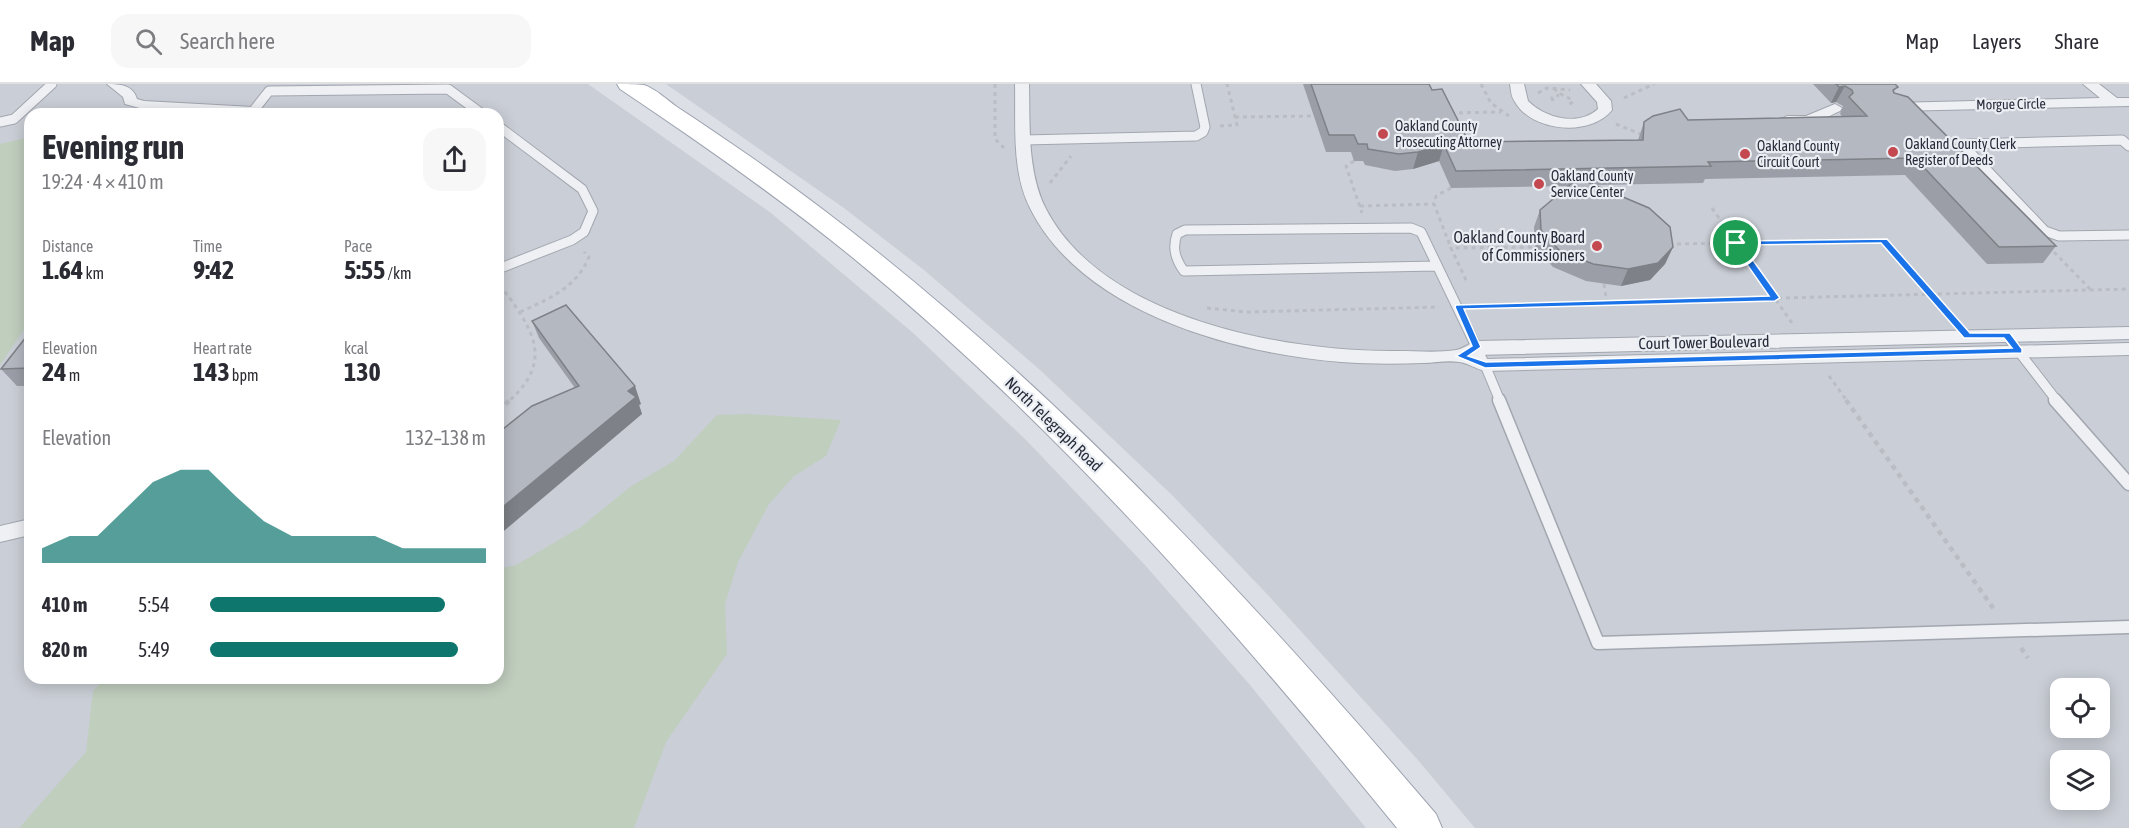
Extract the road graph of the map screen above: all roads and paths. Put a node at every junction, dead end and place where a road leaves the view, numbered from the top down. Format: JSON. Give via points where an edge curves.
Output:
{"nodes":[{"id":1,"x":52,"y":84,"type":"edge"},
{"id":2,"x":114,"y":84,"type":"edge"},
{"id":3,"x":628,"y":84,"type":"edge"},
{"id":4,"x":1022,"y":84,"type":"edge"},
{"id":5,"x":1196,"y":84,"type":"edge"},
{"id":6,"x":1517,"y":84,"type":"edge"},
{"id":7,"x":1534,"y":84,"type":"edge"},
{"id":8,"x":1571,"y":84,"type":"edge"},
{"id":9,"x":2090,"y":84,"type":"edge"},
{"id":10,"x":1554,"y":88,"type":"junction"},
{"id":11,"x":1579,"y":88,"type":"edge"},
{"id":12,"x":1537,"y":93,"type":"junction"},
{"id":13,"x":1559,"y":95,"type":"junction"},
{"id":14,"x":1540,"y":102,"type":"dead end"},
{"id":15,"x":2114,"y":102,"type":"junction"},
{"id":16,"x":2129,"y":102,"type":"edge"},
{"id":17,"x":1558,"y":104,"type":"dead end"},
{"id":18,"x":1564,"y":106,"type":"dead end"},
{"id":19,"x":1893,"y":107,"type":"edge"},
{"id":20,"x":27,"y":108,"type":"edge"},
{"id":21,"x":186,"y":108,"type":"edge"},
{"id":22,"x":255,"y":108,"type":"edge"},
{"id":23,"x":474,"y":108,"type":"edge"},
{"id":24,"x":1835,"y":108,"type":"edge"},
{"id":25,"x":24,"y":110,"type":"edge"},
{"id":26,"x":1501,"y":112,"type":"dead end"},
{"id":27,"x":1441,"y":114,"type":"edge"},
{"id":28,"x":2129,"y":114,"type":"edge"},
{"id":29,"x":1314,"y":116,"type":"edge"},
{"id":30,"x":1235,"y":117,"type":"dead end"},
{"id":31,"x":1774,"y":121,"type":"edge"},
{"id":32,"x":0,"y":122,"type":"edge"},
{"id":33,"x":1616,"y":124,"type":"dead end"},
{"id":34,"x":504,"y":130,"type":"edge"},
{"id":35,"x":1643,"y":135,"type":"edge"},
{"id":36,"x":1024,"y":140,"type":"junction"},
{"id":37,"x":2129,"y":146,"type":"edge"},
{"id":38,"x":1354,"y":161,"type":"edge"},
{"id":39,"x":1451,"y":188,"type":"edge"},
{"id":40,"x":1434,"y":204,"type":"junction"},
{"id":41,"x":1360,"y":206,"type":"junction"},
{"id":42,"x":1712,"y":208,"type":"dead end"},
{"id":43,"x":1367,"y":228,"type":"junction"},
{"id":44,"x":2129,"y":235,"type":"edge"},
{"id":45,"x":572,"y":240,"type":"junction"},
{"id":46,"x":1736,"y":243,"type":"junction"},
{"id":47,"x":1662,"y":244,"type":"edge"},
{"id":48,"x":1535,"y":247,"type":"dead end"},
{"id":49,"x":1451,"y":248,"type":"junction"},
{"id":50,"x":1437,"y":266,"type":"junction"},
{"id":51,"x":504,"y":267,"type":"edge"},
{"id":52,"x":1605,"y":284,"type":"edge"},
{"id":53,"x":1469,"y":287,"type":"dead end"},
{"id":54,"x":2129,"y":290,"type":"edge"},
{"id":55,"x":505,"y":291,"type":"edge"},
{"id":56,"x":1931,"y":295,"type":"junction"},
{"id":57,"x":1474,"y":296,"type":"dead end"},
{"id":58,"x":1775,"y":298,"type":"junction"},
{"id":59,"x":1607,"y":303,"type":"junction"},
{"id":60,"x":1478,"y":306,"type":"junction"},
{"id":61,"x":1459,"y":307,"type":"junction"},
{"id":62,"x":520,"y":312,"type":"junction"},
{"id":63,"x":2129,"y":333,"type":"edge"},
{"id":64,"x":2006,"y":335,"type":"junction"},
{"id":65,"x":1967,"y":336,"type":"junction"},
{"id":66,"x":1804,"y":340,"type":"junction"},
{"id":67,"x":1477,"y":347,"type":"junction"},
{"id":68,"x":2129,"y":349,"type":"edge"},
{"id":69,"x":2019,"y":351,"type":"junction"},
{"id":70,"x":1815,"y":355,"type":"junction"},
{"id":71,"x":1460,"y":356,"type":"junction"},
{"id":72,"x":1485,"y":365,"type":"junction"},
{"id":73,"x":504,"y":406,"type":"edge"},
{"id":74,"x":2129,"y":484,"type":"edge"},
{"id":75,"x":24,"y":528,"type":"edge"},
{"id":76,"x":0,"y":534,"type":"edge"},
{"id":77,"x":2129,"y":627,"type":"edge"},
{"id":78,"x":2010,"y":632,"type":"junction"},
{"id":79,"x":2028,"y":658,"type":"dead end"},
{"id":80,"x":1422,"y":828,"type":"edge"}],
"edges":[{"from":1,"to":20,"type":"lane"},
{"from":2,"to":21,"type":"street","via":[[130,96],[130,101]]},
{"from":3,"to":80,"type":"main road","name":"North Telegraph Road","via":[[825,223],[1000,372],[1188,558]]},
{"from":4,"to":36,"type":"street","name":"Court Tower Boulevard"},
{"from":5,"to":36,"type":"lane","via":[[1205,127],[1196,136]]},
{"from":6,"to":11,"type":"street","via":[[1522,102],[1532,111],[1572,122],[1591,120],[1605,110],[1604,101]]},
{"from":7,"to":12,"type":"path"},
{"from":8,"to":11,"type":"path"},
{"from":9,"to":15,"type":"street"},
{"from":10,"to":11,"type":"path"},
{"from":10,"to":12,"type":"path"},
{"from":10,"to":13,"type":"path"},
{"from":12,"to":14,"type":"path"},
{"from":13,"to":17,"type":"path","via":[[1552,98]]},
{"from":13,"to":18,"type":"path","via":[[1573,100]]},
{"from":15,"to":16,"type":"street","name":"Morgue Circle"},
{"from":15,"to":19,"type":"street","name":"Morgue Circle"},
{"from":15,"to":28,"type":"street"},
{"from":22,"to":23,"type":"lane","via":[[269,91],[448,89]]},
{"from":24,"to":31,"type":"street","via":[[1808,120]]},
{"from":25,"to":32,"type":"lane","via":[[15,119]]},
{"from":26,"to":27,"type":"path"},
{"from":29,"to":30,"type":"path"},
{"from":33,"to":35,"type":"path"},
{"from":34,"to":45,"type":"lane","via":[[582,189],[593,211],[584,232]]},
{"from":36,"to":71,"type":"street","name":"Court Tower Boulevard","via":[[1032,190],[1053,233],[1087,267],[1151,308],[1228,337],[1289,350],[1352,357]]},
{"from":37,"to":44,"type":"lane","via":[[2122,141],[1965,147],[2045,231],[2059,236]]},
{"from":38,"to":41,"type":"path","via":[[1346,166]]},
{"from":39,"to":40,"type":"path","via":[[1436,196]]},
{"from":40,"to":41,"type":"path"},
{"from":40,"to":49,"type":"path"},
{"from":41,"to":43,"type":"path"},
{"from":42,"to":46,"type":"path"},
{"from":43,"to":50,"type":"lane","via":[[1411,228],[1421,232]]},
{"from":43,"to":50,"type":"lane","via":[[1185,230],[1177,234],[1173,243],[1176,262],[1184,271]]},
{"from":45,"to":51,"type":"lane"},
{"from":45,"to":62,"type":"path","via":[[589,257],[586,267],[573,283],[552,298]]},
{"from":46,"to":47,"type":"path"},
{"from":46,"to":56,"type":"path","via":[[1884,241]]},
{"from":46,"to":58,"type":"path"},
{"from":48,"to":49,"type":"path"},
{"from":49,"to":53,"type":"path"},
{"from":50,"to":61,"type":"lane"},
{"from":52,"to":59,"type":"path"},
{"from":54,"to":56,"type":"path"},
{"from":55,"to":62,"type":"path"},
{"from":56,"to":58,"type":"path"},
{"from":56,"to":65,"type":"path"},
{"from":57,"to":60,"type":"path"},
{"from":58,"to":59,"type":"path"},
{"from":58,"to":66,"type":"path"},
{"from":59,"to":60,"type":"path"},
{"from":60,"to":61,"type":"path"},
{"from":61,"to":67,"type":"lane"},
{"from":62,"to":73,"type":"path","via":[[536,345],[537,362],[528,384]]},
{"from":63,"to":64,"type":"street","name":"Court Tower Boulevard"},
{"from":64,"to":65,"type":"street","name":"Court Tower Boulevard"},
{"from":64,"to":69,"type":"lane"},
{"from":65,"to":66,"type":"street","name":"Court Tower Boulevard"},
{"from":66,"to":67,"type":"street","name":"Court Tower Boulevard"},
{"from":67,"to":71,"type":"street","name":"Court Tower Boulevard"},
{"from":67,"to":72,"type":"lane"},
{"from":68,"to":69,"type":"street","name":"Court Tower Boulevard"},
{"from":69,"to":70,"type":"street","name":"Court Tower Boulevard"},
{"from":69,"to":74,"type":"lane","via":[[2052,396]]},
{"from":70,"to":72,"type":"street","name":"Court Tower Boulevard"},
{"from":70,"to":78,"type":"path"},
{"from":71,"to":72,"type":"street","name":"Court Tower Boulevard"},
{"from":72,"to":78,"type":"lane","via":[[1598,643]]},
{"from":75,"to":76,"type":"street"},
{"from":77,"to":78,"type":"lane"},
{"from":78,"to":79,"type":"path"}]}
